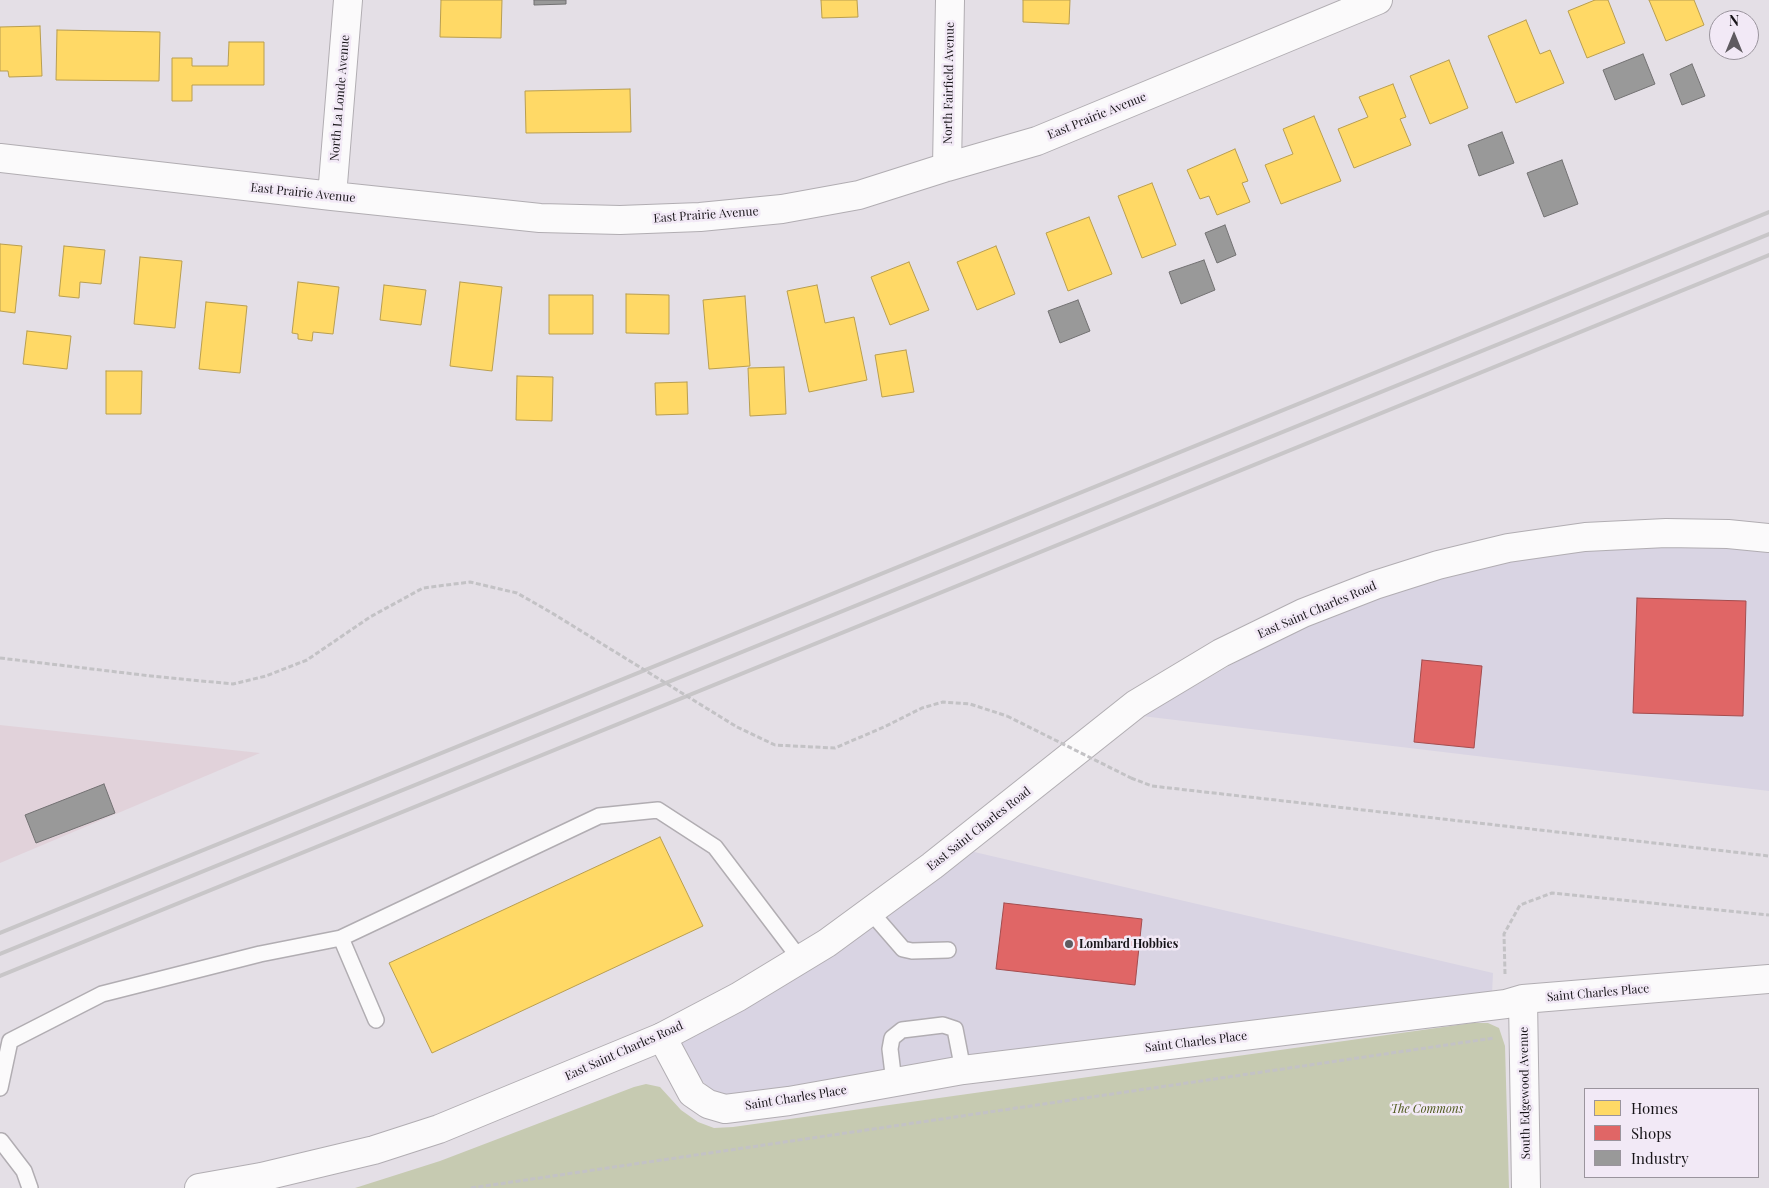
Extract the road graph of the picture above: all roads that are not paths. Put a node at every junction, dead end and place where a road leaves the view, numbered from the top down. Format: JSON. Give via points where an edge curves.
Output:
{"nodes":[{"id":1,"x":348,"y":0,"type":"edge"},
{"id":2,"x":950,"y":0,"type":"edge"},
{"id":3,"x":1378,"y":0,"type":"edge"},
{"id":4,"x":0,"y":158,"type":"edge"},
{"id":5,"x":947,"y":167,"type":"junction"},
{"id":6,"x":332,"y":196,"type":"junction"},
{"id":7,"x":1769,"y":538,"type":"edge"},
{"id":8,"x":870,"y":911,"type":"junction"},
{"id":9,"x":342,"y":938,"type":"junction"},
{"id":10,"x":948,"y":950,"type":"dead end"},
{"id":11,"x":800,"y":959,"type":"junction"},
{"id":12,"x":1769,"y":979,"type":"edge"},
{"id":13,"x":1523,"y":999,"type":"junction"},
{"id":14,"x":376,"y":1020,"type":"dead end"},
{"id":15,"x":662,"y":1037,"type":"junction"},
{"id":16,"x":963,"y":1070,"type":"junction"},
{"id":17,"x":894,"y":1082,"type":"junction"},
{"id":18,"x":0,"y":1088,"type":"edge"},
{"id":19,"x":0,"y":1140,"type":"edge"},
{"id":20,"x":30,"y":1188,"type":"edge"},
{"id":21,"x":199,"y":1188,"type":"edge"},
{"id":22,"x":1526,"y":1188,"type":"edge"}],
"edges":[{"from":1,"to":6,"type":"street","name":"North La Londe Avenue"},
{"from":2,"to":5,"type":"street","name":"North Fairfield Avenue"},
{"from":3,"to":5,"type":"street","name":"East Prairie Avenue","via":[[1037,140]]},
{"from":4,"to":6,"type":"street","name":"East Prairie Avenue"},
{"from":5,"to":6,"type":"street","name":"East Prairie Avenue","via":[[859,195],[782,209],[700,217],[540,218]]},
{"from":7,"to":8,"type":"street","name":"East Saint Charles Road","via":[[1666,533],[1585,537],[1508,548],[1375,585],[1303,613],[1221,653],[1136,704],[994,818]]},
{"from":8,"to":10,"type":"lane","via":[[903,949]]},
{"from":8,"to":11,"type":"street","name":"East Saint Charles Road"},
{"from":9,"to":11,"type":"lane","via":[[599,816],[658,810],[715,847]]},
{"from":9,"to":14,"type":"lane"},
{"from":9,"to":18,"type":"lane","via":[[260,954],[102,994],[10,1041]]},
{"from":11,"to":15,"type":"street","name":"East Saint Charles Road","via":[[738,997]]},
{"from":12,"to":13,"type":"street","name":"Saint Charles Place"},
{"from":13,"to":16,"type":"street","name":"Saint Charles Place","via":[[1497,1005]]},
{"from":13,"to":22,"type":"street","name":"South Edgewood Avenue"},
{"from":15,"to":17,"type":"street","name":"Saint Charles Place","via":[[692,1093],[708,1104],[726,1108],[789,1101]]},
{"from":15,"to":21,"type":"street","name":"East Saint Charles Road","via":[[439,1129],[365,1152]]},
{"from":16,"to":17,"type":"street","name":"Saint Charles Place"},
{"from":16,"to":17,"type":"lane","via":[[956,1029],[943,1024],[902,1030],[892,1038],[890,1049]]},
{"from":19,"to":20,"type":"lane","via":[[24,1171]]}]}
